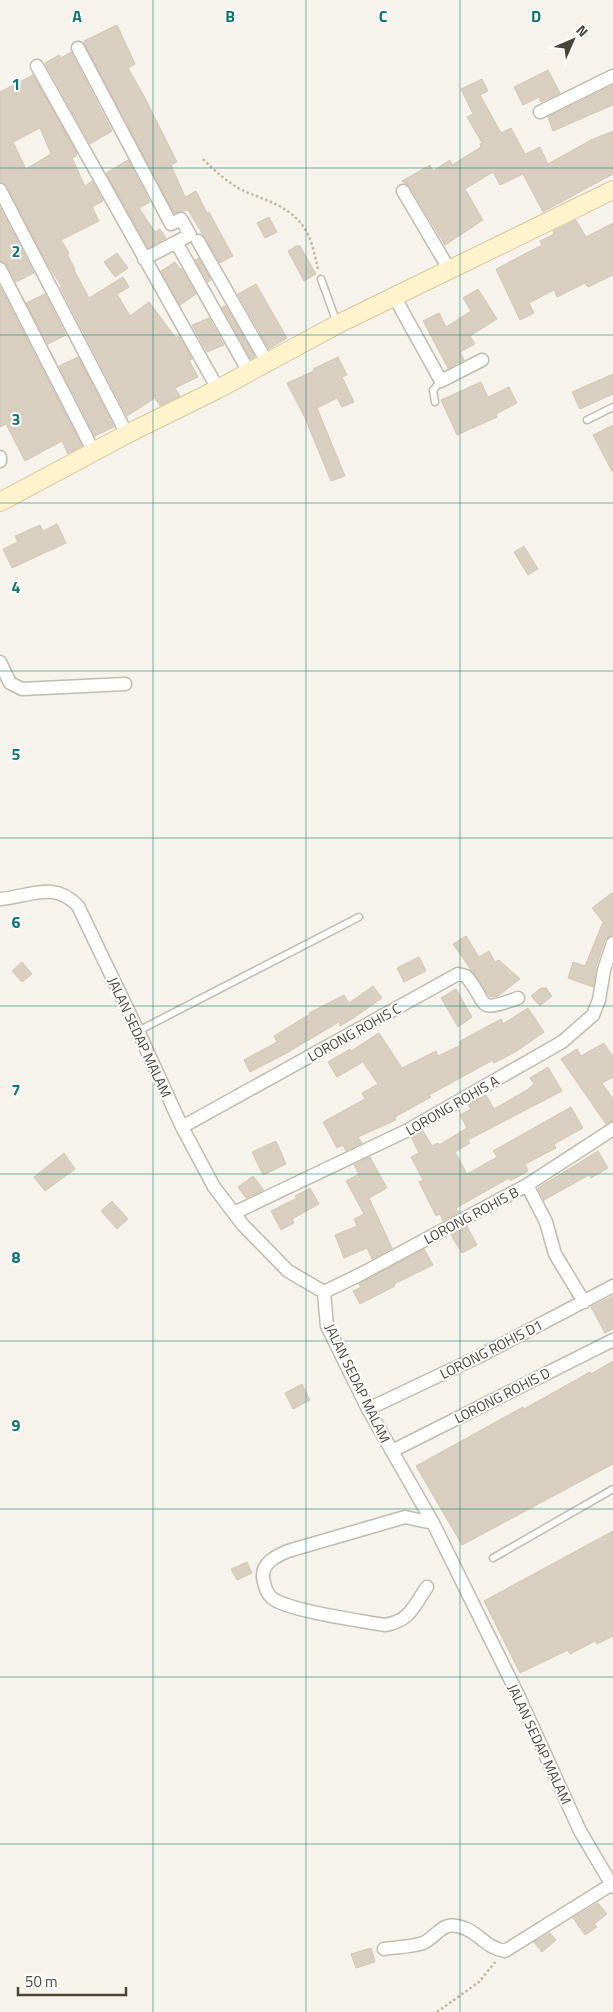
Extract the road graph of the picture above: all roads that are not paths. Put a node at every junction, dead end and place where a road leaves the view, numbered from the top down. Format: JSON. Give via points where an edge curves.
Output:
{"nodes":[{"id":1,"x":78,"y":48,"type":"dead end"},
{"id":2,"x":37,"y":66,"type":"dead end"},
{"id":3,"x":613,"y":76,"type":"edge"},
{"id":4,"x":540,"y":112,"type":"dead end"},
{"id":5,"x":0,"y":190,"type":"edge"},
{"id":6,"x":613,"y":190,"type":"edge"},
{"id":7,"x":403,"y":192,"type":"dead end"},
{"id":8,"x":198,"y":241,"type":"dead end"},
{"id":9,"x":176,"y":242,"type":"junction"},
{"id":10,"x":144,"y":259,"type":"junction"},
{"id":11,"x":0,"y":269,"type":"edge"},
{"id":12,"x":449,"y":269,"type":"junction"},
{"id":13,"x":321,"y":279,"type":"road end"},
{"id":14,"x":394,"y":296,"type":"junction"},
{"id":15,"x":338,"y":324,"type":"junction"},
{"id":16,"x":482,"y":360,"type":"dead end"},
{"id":17,"x":267,"y":362,"type":"junction"},
{"id":18,"x":249,"y":372,"type":"junction"},
{"id":19,"x":441,"y":382,"type":"junction"},
{"id":20,"x":218,"y":389,"type":"junction"},
{"id":21,"x":434,"y":402,"type":"dead end"},
{"id":22,"x":613,"y":407,"type":"edge"},
{"id":23,"x":587,"y":420,"type":"dead end"},
{"id":24,"x":127,"y":434,"type":"junction"},
{"id":25,"x":94,"y":452,"type":"junction"},
{"id":26,"x":0,"y":502,"type":"edge"},
{"id":27,"x":0,"y":662,"type":"edge"},
{"id":28,"x":124,"y":684,"type":"dead end"},
{"id":29,"x":0,"y":898,"type":"edge"},
{"id":30,"x":359,"y":917,"type":"dead end"},
{"id":31,"x":613,"y":943,"type":"edge"},
{"id":32,"x":518,"y":998,"type":"dead end"},
{"id":33,"x":138,"y":1031,"type":"junction"},
{"id":34,"x":182,"y":1127,"type":"junction"},
{"id":35,"x":613,"y":1129,"type":"edge"},
{"id":36,"x":527,"y":1185,"type":"junction"},
{"id":37,"x":234,"y":1214,"type":"junction"},
{"id":38,"x":613,"y":1286,"type":"edge"},
{"id":39,"x":324,"y":1292,"type":"junction"},
{"id":40,"x":584,"y":1302,"type":"junction"},
{"id":41,"x":613,"y":1340,"type":"edge"},
{"id":42,"x":368,"y":1409,"type":"junction"},
{"id":43,"x":392,"y":1451,"type":"junction"},
{"id":44,"x":613,"y":1489,"type":"edge"},
{"id":45,"x":432,"y":1523,"type":"junction"},
{"id":46,"x":493,"y":1558,"type":"dead end"},
{"id":47,"x":427,"y":1587,"type":"dead end"},
{"id":48,"x":612,"y":1885,"type":"edge"},
{"id":49,"x":384,"y":1949,"type":"dead end"}],
"edges":[{"from":1,"to":9,"type":"street","via":[[171,224],[181,219],[190,235]]},
{"from":2,"to":10,"type":"street"},
{"from":3,"to":4,"type":"street"},
{"from":5,"to":24,"type":"street"},
{"from":6,"to":12,"type":"main road"},
{"from":7,"to":12,"type":"street"},
{"from":8,"to":17,"type":"street"},
{"from":9,"to":10,"type":"street"},
{"from":9,"to":18,"type":"street"},
{"from":10,"to":20,"type":"street"},
{"from":11,"to":25,"type":"street"},
{"from":12,"to":14,"type":"main road"},
{"from":13,"to":15,"type":"lane"},
{"from":14,"to":15,"type":"main road"},
{"from":14,"to":19,"type":"street"},
{"from":15,"to":17,"type":"main road"},
{"from":16,"to":19,"type":"street"},
{"from":17,"to":18,"type":"main road"},
{"from":18,"to":20,"type":"main road"},
{"from":19,"to":21,"type":"lane","via":[[433,390]]},
{"from":20,"to":24,"type":"main road"},
{"from":22,"to":23,"type":"lane"},
{"from":24,"to":25,"type":"main road"},
{"from":25,"to":26,"type":"main road"},
{"from":27,"to":28,"type":"street","via":[[10,682],[22,689]]},
{"from":29,"to":33,"type":"street","name":"JALAN SEDAP MALAM","via":[[53,891],[65,895],[78,906]]},
{"from":30,"to":33,"type":"lane"},
{"from":31,"to":37,"type":"street","name":"LORONG ROHIS A","via":[[593,1015],[562,1042],[408,1130]]},
{"from":32,"to":34,"type":"street","name":"LORONG ROHIS C","via":[[489,1007],[482,1002],[466,976],[458,974]]},
{"from":33,"to":34,"type":"street","name":"JALAN SEDAP MALAM"},
{"from":34,"to":37,"type":"street","name":"JALAN SEDAP MALAM","via":[[214,1187]]},
{"from":35,"to":36,"type":"street","name":"LORONG ROHIS B"},
{"from":36,"to":39,"type":"street","name":"LORONG ROHIS B"},
{"from":36,"to":40,"type":"street","via":[[546,1222],[555,1254]]},
{"from":37,"to":39,"type":"street","name":"JALAN SEDAP MALAM","via":[[288,1271]]},
{"from":38,"to":40,"type":"street","name":"LORONG ROHIS D1"},
{"from":39,"to":42,"type":"street","name":"JALAN SEDAP MALAM","via":[[327,1326]]},
{"from":40,"to":42,"type":"street","name":"LORONG ROHIS D1"},
{"from":41,"to":43,"type":"street","name":"LORONG ROHIS D"},
{"from":42,"to":43,"type":"street","name":"JALAN SEDAP MALAM"},
{"from":43,"to":45,"type":"street","name":"JALAN SEDAP MALAM"},
{"from":44,"to":46,"type":"lane"},
{"from":45,"to":47,"type":"street","via":[[405,1517],[288,1551],[265,1566],[263,1575],[270,1597],[276,1600],[297,1608],[385,1625],[398,1623],[407,1617]]},
{"from":45,"to":48,"type":"street","name":"JALAN SEDAP MALAM","via":[[580,1831]]},
{"from":48,"to":49,"type":"street","via":[[505,1951],[490,1947],[464,1928],[448,1926],[440,1928],[422,1943]]}]}
